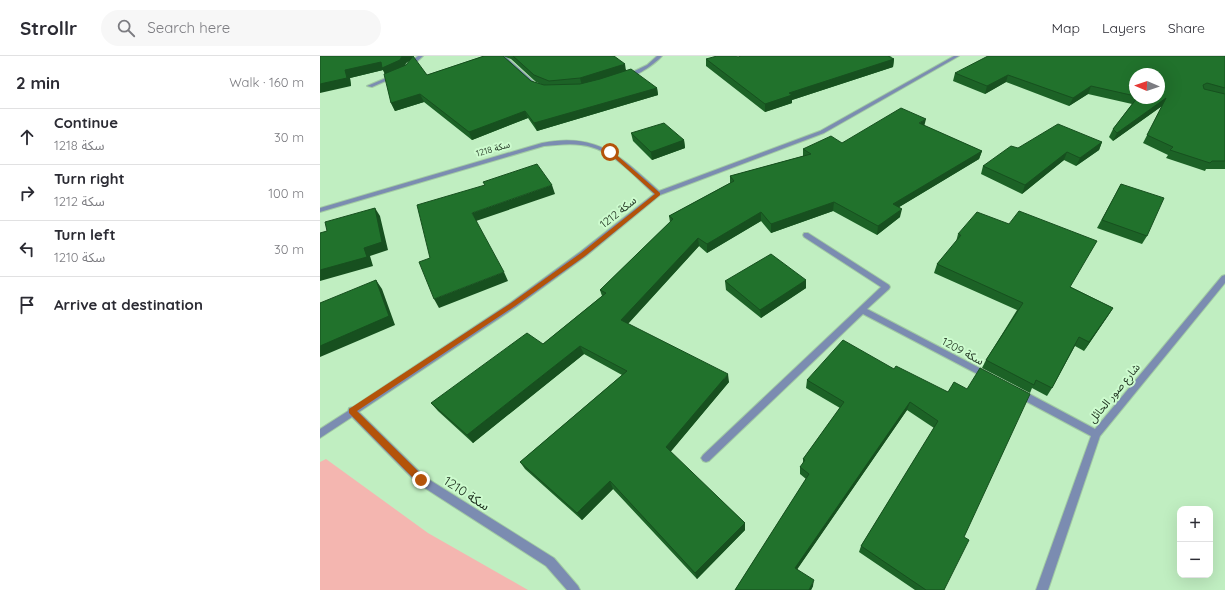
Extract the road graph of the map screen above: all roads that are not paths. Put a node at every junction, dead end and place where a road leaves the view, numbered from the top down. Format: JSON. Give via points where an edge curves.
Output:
{"nodes":[{"id":1,"x":421,"y":56,"type":"edge"},
{"id":2,"x":502,"y":56,"type":"edge"},
{"id":3,"x":660,"y":56,"type":"edge"},
{"id":4,"x":957,"y":56,"type":"edge"},
{"id":5,"x":618,"y":78,"type":"edge"},
{"id":6,"x":370,"y":86,"type":"dead end"},
{"id":7,"x":536,"y":86,"type":"edge"},
{"id":8,"x":658,"y":194,"type":"junction"},
{"id":9,"x":320,"y":210,"type":"edge"},
{"id":10,"x":806,"y":235,"type":"dead end"},
{"id":11,"x":1225,"y":278,"type":"edge"},
{"id":12,"x":862,"y":310,"type":"junction"},
{"id":13,"x":993,"y":379,"type":"edge"},
{"id":14,"x":1013,"y":390,"type":"edge"},
{"id":15,"x":352,"y":411,"type":"junction"},
{"id":16,"x":320,"y":434,"type":"edge"},
{"id":17,"x":1096,"y":434,"type":"junction"},
{"id":18,"x":706,"y":458,"type":"dead end"},
{"id":19,"x":574,"y":590,"type":"edge"},
{"id":20,"x":1042,"y":590,"type":"edge"}],
"edges":[{"from":1,"to":6,"type":"street","via":[[404,71]]},
{"from":2,"to":7,"type":"street"},
{"from":3,"to":5,"type":"street","via":[[649,66]]},
{"from":4,"to":8,"type":"street","name":"سكة 1212","via":[[822,132]]},
{"from":8,"to":9,"type":"street","name":"سكة 1218","via":[[610,152],[598,146],[565,141],[544,144]]},
{"from":8,"to":15,"type":"street","name":"سكة 1212","via":[[583,254],[513,305]]},
{"from":10,"to":12,"type":"street","via":[[886,287]]},
{"from":11,"to":17,"type":"street","name":"شارع صور الحائل"},
{"from":12,"to":13,"type":"street","name":"سكة 1209"},
{"from":12,"to":18,"type":"street"},
{"from":14,"to":17,"type":"street"},
{"from":15,"to":16,"type":"street","name":"سكة 1212"},
{"from":15,"to":19,"type":"street","name":"سكة 1210","via":[[421,480],[550,562]]},
{"from":17,"to":20,"type":"street","name":"شارع صور الحائل"}]}
